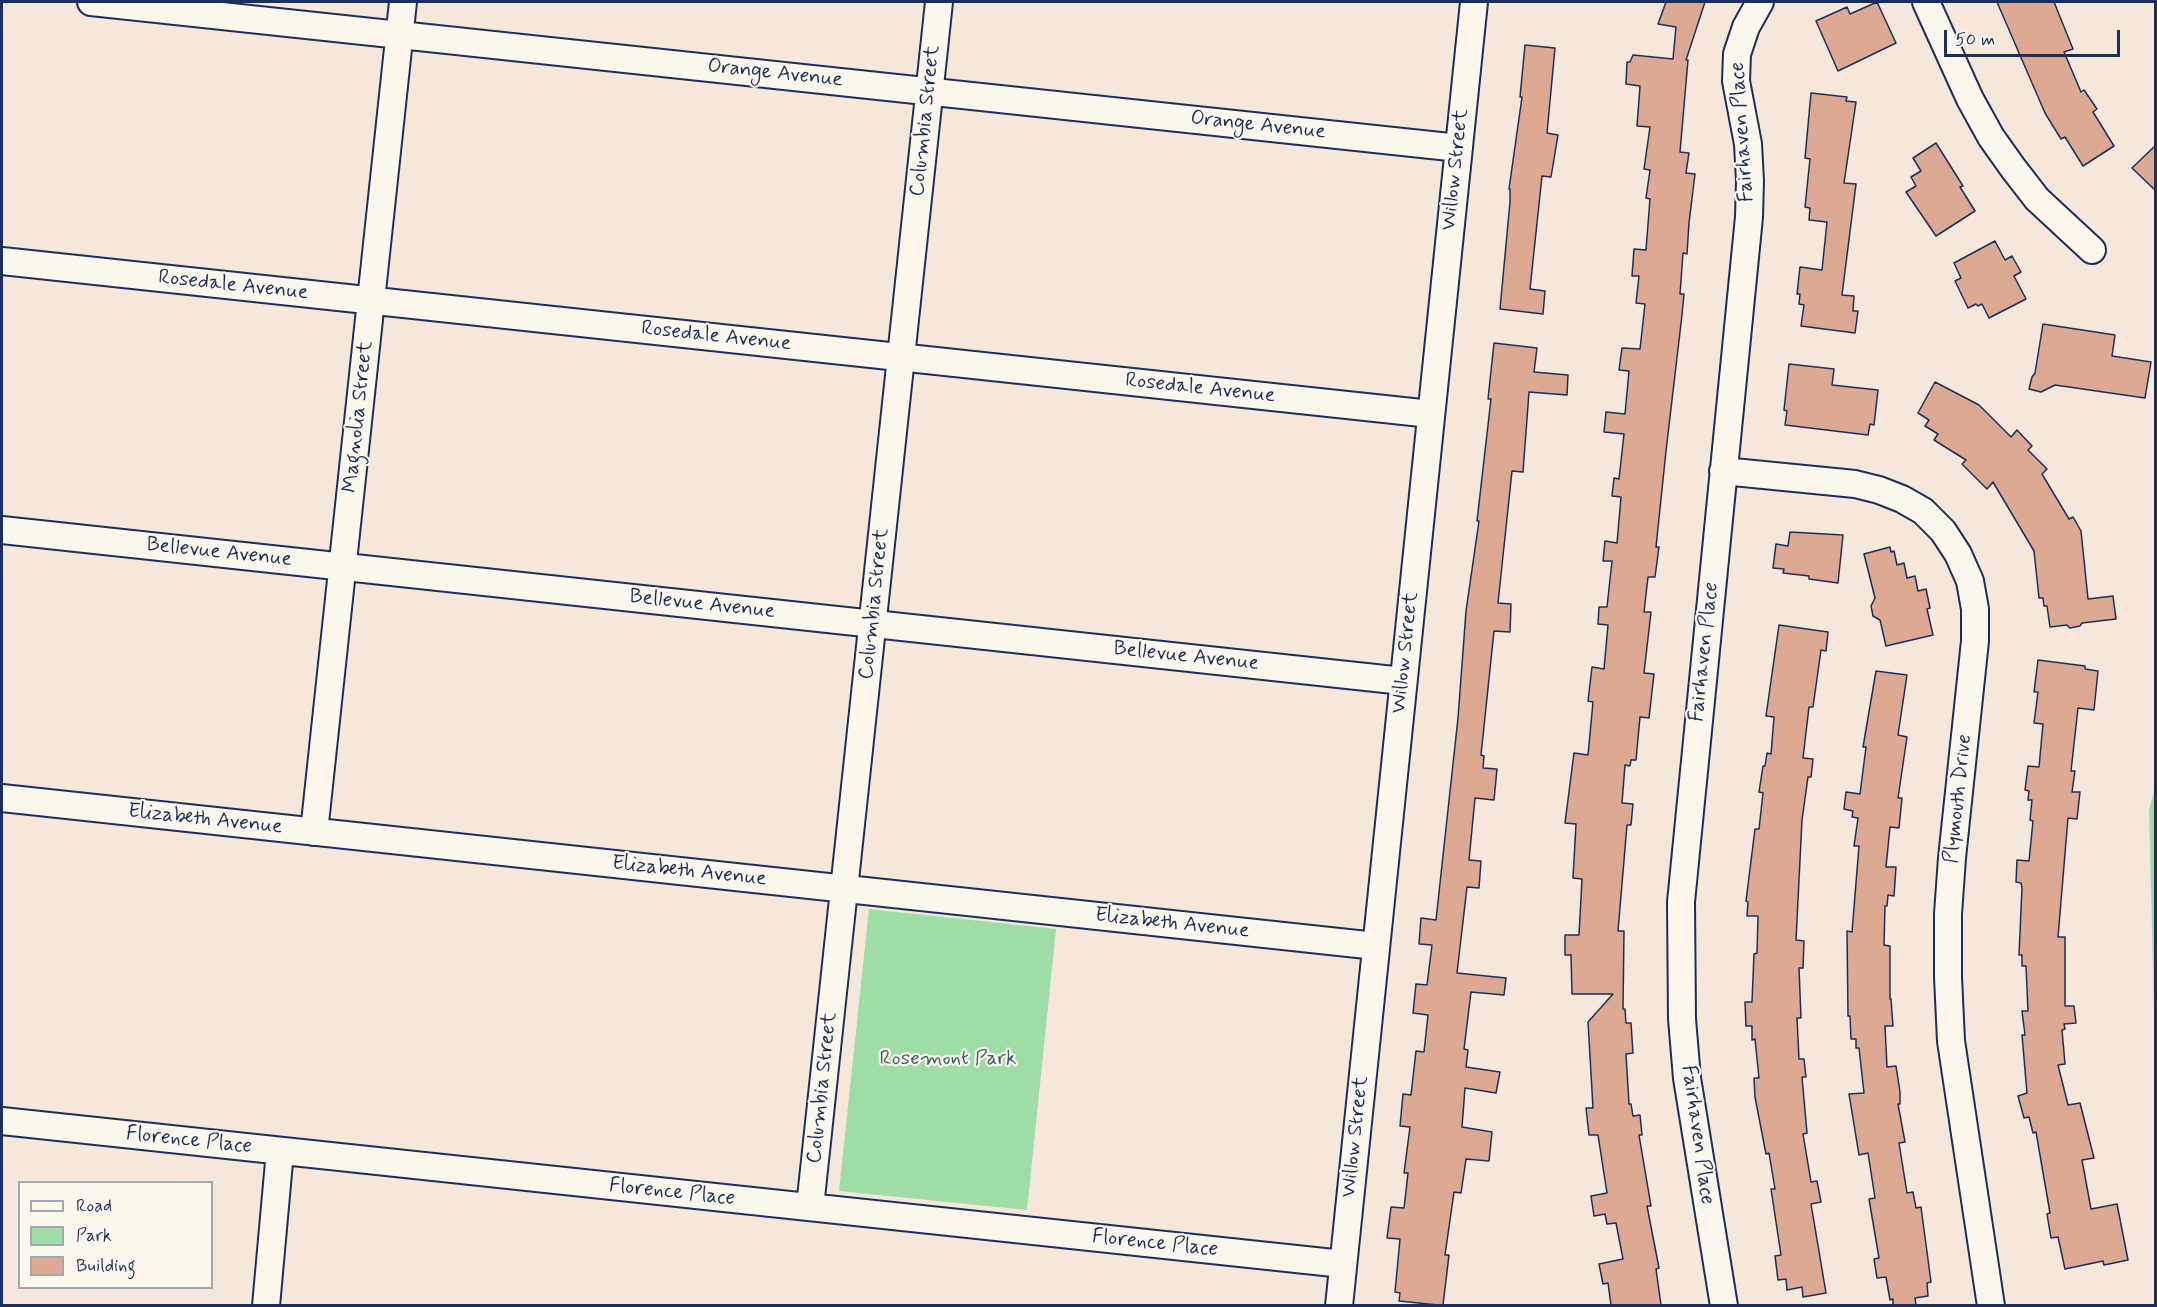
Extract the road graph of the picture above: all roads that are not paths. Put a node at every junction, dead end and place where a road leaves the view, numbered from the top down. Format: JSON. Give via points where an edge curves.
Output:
{"nodes":[{"id":1,"x":92,"y":2,"type":"edge"},
{"id":2,"x":403,"y":2,"type":"edge"},
{"id":3,"x":939,"y":2,"type":"edge"},
{"id":4,"x":1474,"y":2,"type":"edge"},
{"id":5,"x":1760,"y":2,"type":"edge"},
{"id":6,"x":1926,"y":2,"type":"edge"},
{"id":7,"x":400,"y":34,"type":"junction"},
{"id":8,"x":930,"y":91,"type":"junction"},
{"id":9,"x":1459,"y":148,"type":"junction"},
{"id":10,"x":2092,"y":250,"type":"dead end"},
{"id":11,"x":2,"y":261,"type":"edge"},
{"id":12,"x":371,"y":300,"type":"junction"},
{"id":13,"x":901,"y":357,"type":"junction"},
{"id":14,"x":1431,"y":414,"type":"junction"},
{"id":15,"x":1723,"y":471,"type":"junction"},
{"id":16,"x":2,"y":530,"type":"edge"},
{"id":17,"x":343,"y":567,"type":"junction"},
{"id":18,"x":873,"y":624,"type":"junction"},
{"id":19,"x":1403,"y":681,"type":"junction"},
{"id":20,"x":2,"y":798,"type":"edge"},
{"id":21,"x":314,"y":832,"type":"junction"},
{"id":22,"x":844,"y":889,"type":"junction"},
{"id":23,"x":1376,"y":946,"type":"junction"},
{"id":24,"x":2,"y":1121,"type":"edge"},
{"id":25,"x":280,"y":1151,"type":"junction"},
{"id":26,"x":810,"y":1208,"type":"junction"},
{"id":27,"x":1343,"y":1264,"type":"junction"},
{"id":28,"x":266,"y":1305,"type":"edge"},
{"id":29,"x":1339,"y":1305,"type":"edge"},
{"id":30,"x":1724,"y":1305,"type":"edge"},
{"id":31,"x":1991,"y":1305,"type":"edge"}],
"edges":[{"from":1,"to":7,"type":"street","name":"Orange Avenue"},
{"from":2,"to":7,"type":"street","name":"Magnolia Street"},
{"from":3,"to":8,"type":"street","name":"Columbia Street"},
{"from":4,"to":9,"type":"street","name":"Willow Street"},
{"from":5,"to":15,"type":"street","name":"Fairhaven Place","via":[[1737,54],[1737,81],[1748,144],[1749,199]]},
{"from":6,"to":10,"type":"street","via":[[1991,136],[2037,199]]},
{"from":7,"to":8,"type":"street","name":"Orange Avenue"},
{"from":7,"to":12,"type":"street","name":"Magnolia Street"},
{"from":8,"to":9,"type":"street","name":"Orange Avenue"},
{"from":8,"to":13,"type":"street","name":"Columbia Street"},
{"from":9,"to":14,"type":"street","name":"Willow Street"},
{"from":11,"to":12,"type":"street","name":"Rosedale Avenue"},
{"from":12,"to":13,"type":"street","name":"Rosedale Avenue"},
{"from":12,"to":17,"type":"street","name":"Magnolia Street"},
{"from":13,"to":14,"type":"street","name":"Rosedale Avenue"},
{"from":13,"to":18,"type":"street","name":"Columbia Street"},
{"from":14,"to":19,"type":"street","name":"Willow Street"},
{"from":15,"to":30,"type":"street","name":"Fairhaven Place","via":[[1686,845],[1680,958],[1687,1078]]},
{"from":15,"to":31,"type":"street","name":"Plymouth Drive","via":[[1855,484],[1902,499],[1923,511],[1943,531],[1970,580],[1975,641],[1952,858],[1948,977],[1951,1041]]},
{"from":16,"to":17,"type":"street","name":"Bellevue Avenue"},
{"from":17,"to":18,"type":"street","name":"Bellevue Avenue"},
{"from":17,"to":21,"type":"street","name":"Magnolia Street"},
{"from":18,"to":19,"type":"street","name":"Bellevue Avenue"},
{"from":18,"to":22,"type":"street","name":"Columbia Street"},
{"from":19,"to":23,"type":"street","name":"Willow Street"},
{"from":20,"to":21,"type":"street","name":"Elizabeth Avenue"},
{"from":21,"to":22,"type":"street","name":"Elizabeth Avenue"},
{"from":22,"to":23,"type":"street","name":"Elizabeth Avenue"},
{"from":22,"to":26,"type":"street","name":"Columbia Street"},
{"from":23,"to":27,"type":"street","name":"Willow Street"},
{"from":24,"to":25,"type":"street","name":"Florence Place"},
{"from":25,"to":26,"type":"street","name":"Florence Place"},
{"from":25,"to":28,"type":"street"},
{"from":26,"to":27,"type":"street","name":"Florence Place"},
{"from":27,"to":29,"type":"street","name":"Willow Street"}]}
